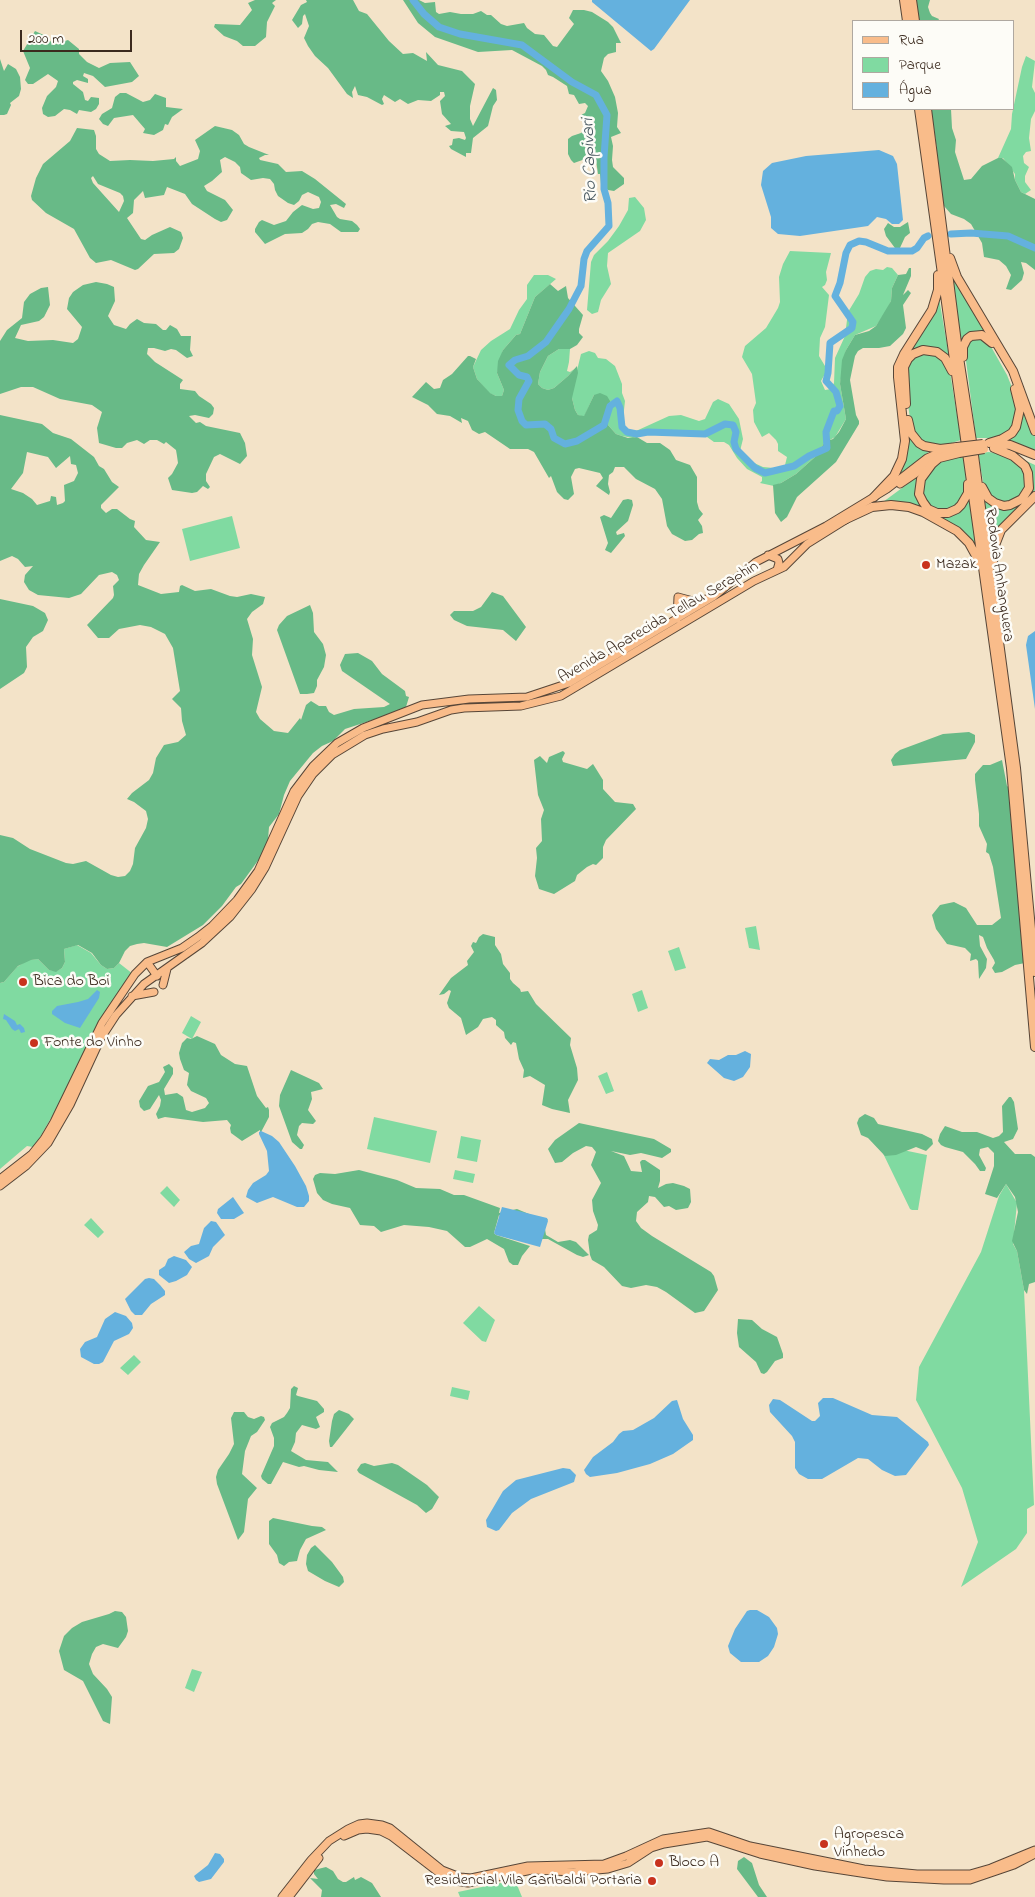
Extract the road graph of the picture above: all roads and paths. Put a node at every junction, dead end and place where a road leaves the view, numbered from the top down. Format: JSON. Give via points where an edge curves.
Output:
{"nodes":[{"id":1,"x":904,"y":0,"type":"edge"},
{"id":2,"x":912,"y":0,"type":"edge"},
{"id":3,"x":907,"y":20,"type":"edge"},
{"id":4,"x":915,"y":20,"type":"edge"},
{"id":5,"x":920,"y":110,"type":"edge"},
{"id":6,"x":927,"y":110,"type":"edge"},
{"id":7,"x":942,"y":219,"type":"junction"},
{"id":8,"x":938,"y":238,"type":"junction"},
{"id":9,"x":966,"y":401,"type":"junction"},
{"id":10,"x":961,"y":414,"type":"junction"},
{"id":11,"x":1035,"y":430,"type":"edge"},
{"id":12,"x":987,"y":446,"type":"junction"},
{"id":13,"x":955,"y":449,"type":"junction"},
{"id":14,"x":1035,"y":455,"type":"edge"},
{"id":15,"x":939,"y":458,"type":"junction"},
{"id":16,"x":1035,"y":460,"type":"edge"},
{"id":17,"x":972,"y":465,"type":"junction"},
{"id":18,"x":1035,"y":496,"type":"edge"},
{"id":19,"x":874,"y":497,"type":"junction"},
{"id":20,"x":844,"y":520,"type":"junction"},
{"id":21,"x":768,"y":555,"type":"junction"},
{"id":22,"x":777,"y":570,"type":"junction"},
{"id":23,"x":713,"y":597,"type":"junction"},
{"id":24,"x":991,"y":603,"type":"junction"},
{"id":25,"x":677,"y":619,"type":"junction"},
{"id":26,"x":422,"y":705,"type":"junction"},
{"id":27,"x":412,"y":708,"type":"junction"},
{"id":28,"x":421,"y":721,"type":"junction"},
{"id":29,"x":147,"y":962,"type":"junction"},
{"id":30,"x":168,"y":967,"type":"junction"},
{"id":31,"x":1035,"y":972,"type":"edge"},
{"id":32,"x":135,"y":974,"type":"junction"},
{"id":33,"x":157,"y":976,"type":"junction"},
{"id":34,"x":144,"y":984,"type":"junction"},
{"id":35,"x":163,"y":985,"type":"dead end"},
{"id":36,"x":154,"y":992,"type":"dead end"},
{"id":37,"x":132,"y":996,"type":"junction"},
{"id":38,"x":1035,"y":1047,"type":"edge"},
{"id":39,"x":0,"y":1179,"type":"edge"},
{"id":40,"x":0,"y":1186,"type":"edge"},
{"id":41,"x":1035,"y":1850,"type":"edge"},
{"id":42,"x":414,"y":1852,"type":"junction"},
{"id":43,"x":1035,"y":1854,"type":"edge"},
{"id":44,"x":282,"y":1897,"type":"edge"},
{"id":45,"x":289,"y":1897,"type":"edge"}],
"edges":[{"from":1,"to":3,"type":"highway"},
{"from":2,"to":4,"type":"highway"},
{"from":5,"to":8,"type":"highway","name":"Rodovia Anhanguera"},
{"from":6,"to":7,"type":"highway","name":"Rodovia Anhanguera"},
{"from":7,"to":9,"type":"highway","name":"Rodovia Anhanguera"},
{"from":7,"to":11,"type":"highway","via":[[955,274],[1013,371]]},
{"from":8,"to":10,"type":"highway","name":"Rodovia Anhanguera"},
{"from":8,"to":19,"type":"highway","via":[[938,284],[934,304],[898,367],[904,453],[894,476]]},
{"from":9,"to":12,"type":"highway","via":[[963,347],[969,337],[982,335],[992,344],[1010,376],[1020,409],[1012,433]]},
{"from":9,"to":17,"type":"highway","name":"Rodovia Anhanguera"},
{"from":10,"to":13,"type":"highway","via":[[952,369],[946,358],[928,349],[913,354],[906,363],[904,377],[911,433],[919,443],[929,448]]},
{"from":10,"to":17,"type":"highway","name":"Rodovia Anhanguera"},
{"from":12,"to":13,"type":"highway","bridge":true},
{"from":12,"to":14,"type":"highway","via":[[1010,445]]},
{"from":12,"to":16,"type":"highway"},
{"from":12,"to":17,"type":"highway","via":[[1013,456],[1025,466],[1030,482],[1022,499],[1004,506],[992,501],[983,491]]},
{"from":13,"to":15,"type":"highway","name":"Avenida Aparecida Tellau Seraphin"},
{"from":13,"to":19,"type":"main road","name":"Avenida Aparecida Tellau Seraphin","via":[[927,458]]},
{"from":15,"to":17,"type":"highway","via":[[923,475],[919,489],[928,509],[937,513],[948,513],[961,505],[968,493]]},
{"from":15,"to":20,"type":"main road","name":"Avenida Aparecida Tellau Seraphin"},
{"from":17,"to":24,"type":"highway","name":"Rodovia Anhanguera"},
{"from":18,"to":24,"type":"highway","via":[[1006,524],[996,540]]},
{"from":19,"to":21,"type":"main road","name":"Avenida Aparecida Tellau Seraphin","via":[[811,535]]},
{"from":20,"to":22,"type":"main road","name":"Avenida Aparecida Tellau Seraphin","via":[[807,544]]},
{"from":20,"to":24,"type":"highway","via":[[868,508],[891,505],[916,509],[948,525],[966,539],[976,555]]},
{"from":21,"to":22,"type":"main road","via":[[779,561]]},
{"from":21,"to":23,"type":"main road","name":"Avenida Aparecida Tellau Seraphin"},
{"from":22,"to":28,"type":"main road","name":"Avenida Aparecida Tellau Seraphin","via":[[561,696],[521,706],[464,708]]},
{"from":23,"to":25,"type":"main road","name":"Avenida Aparecida Tellau Seraphin"},
{"from":23,"to":25,"type":"main road","via":[[693,601],[678,597]]},
{"from":24,"to":31,"type":"highway","name":"Rodovia Anhanguera","via":[[1016,768]]},
{"from":24,"to":38,"type":"highway","name":"Rodovia Anhanguera","via":[[1011,768]]},
{"from":25,"to":26,"type":"main road","name":"Avenida Aparecida Tellau Seraphin","via":[[554,690],[516,699]]},
{"from":26,"to":27,"type":"main road","name":"Avenida Aparecida Tellau Seraphin"},
{"from":26,"to":28,"type":"main road","via":[[425,713]]},
{"from":27,"to":28,"type":"main road"},
{"from":27,"to":29,"type":"main road","name":"Avenida Aparecida Tellau Seraphin","via":[[356,731],[328,749],[294,791],[258,871],[237,900],[198,937],[182,948]]},
{"from":28,"to":30,"type":"main road","name":"Avenida Aparecida Tellau Seraphin","via":[[365,735],[319,766],[298,796],[252,889],[230,917],[202,943]]},
{"from":29,"to":32,"type":"main road","name":"Avenida Aparecida Tellau Seraphin"},
{"from":29,"to":33,"type":"main road"},
{"from":30,"to":33,"type":"main road","name":"Avenida Aparecida Tellau Seraphin"},
{"from":30,"to":35,"type":"main road"},
{"from":32,"to":34,"type":"main road","via":[[138,982]]},
{"from":32,"to":39,"type":"main road","name":"Avenida Aparecida Tellau Seraphin","via":[[102,1023],[44,1140],[32,1154]]},
{"from":33,"to":34,"type":"main road","name":"Avenida Aparecida Tellau Seraphin"},
{"from":34,"to":37,"type":"main road","name":"Avenida Aparecida Tellau Seraphin"},
{"from":36,"to":37,"type":"main road"},
{"from":37,"to":40,"type":"main road","name":"Avenida Aparecida Tellau Seraphin","via":[[108,1026],[48,1143]]},
{"from":41,"to":42,"type":"main road","via":[[970,1874],[917,1874],[864,1868],[750,1846],[709,1832],[662,1839],[604,1864],[528,1866],[471,1878],[442,1870]]},
{"from":42,"to":43,"type":"main road","via":[[409,1854],[431,1874],[446,1882],[468,1883],[532,1870],[588,1872],[608,1869],[628,1863],[651,1848],[706,1837],[760,1854],[815,1866],[887,1877],[944,1880],[970,1880]]},
{"from":42,"to":44,"type":"main road","via":[[390,1828],[359,1824],[329,1842]]},
{"from":42,"to":45,"type":"main road","via":[[381,1831],[358,1830],[330,1847]]}]}
